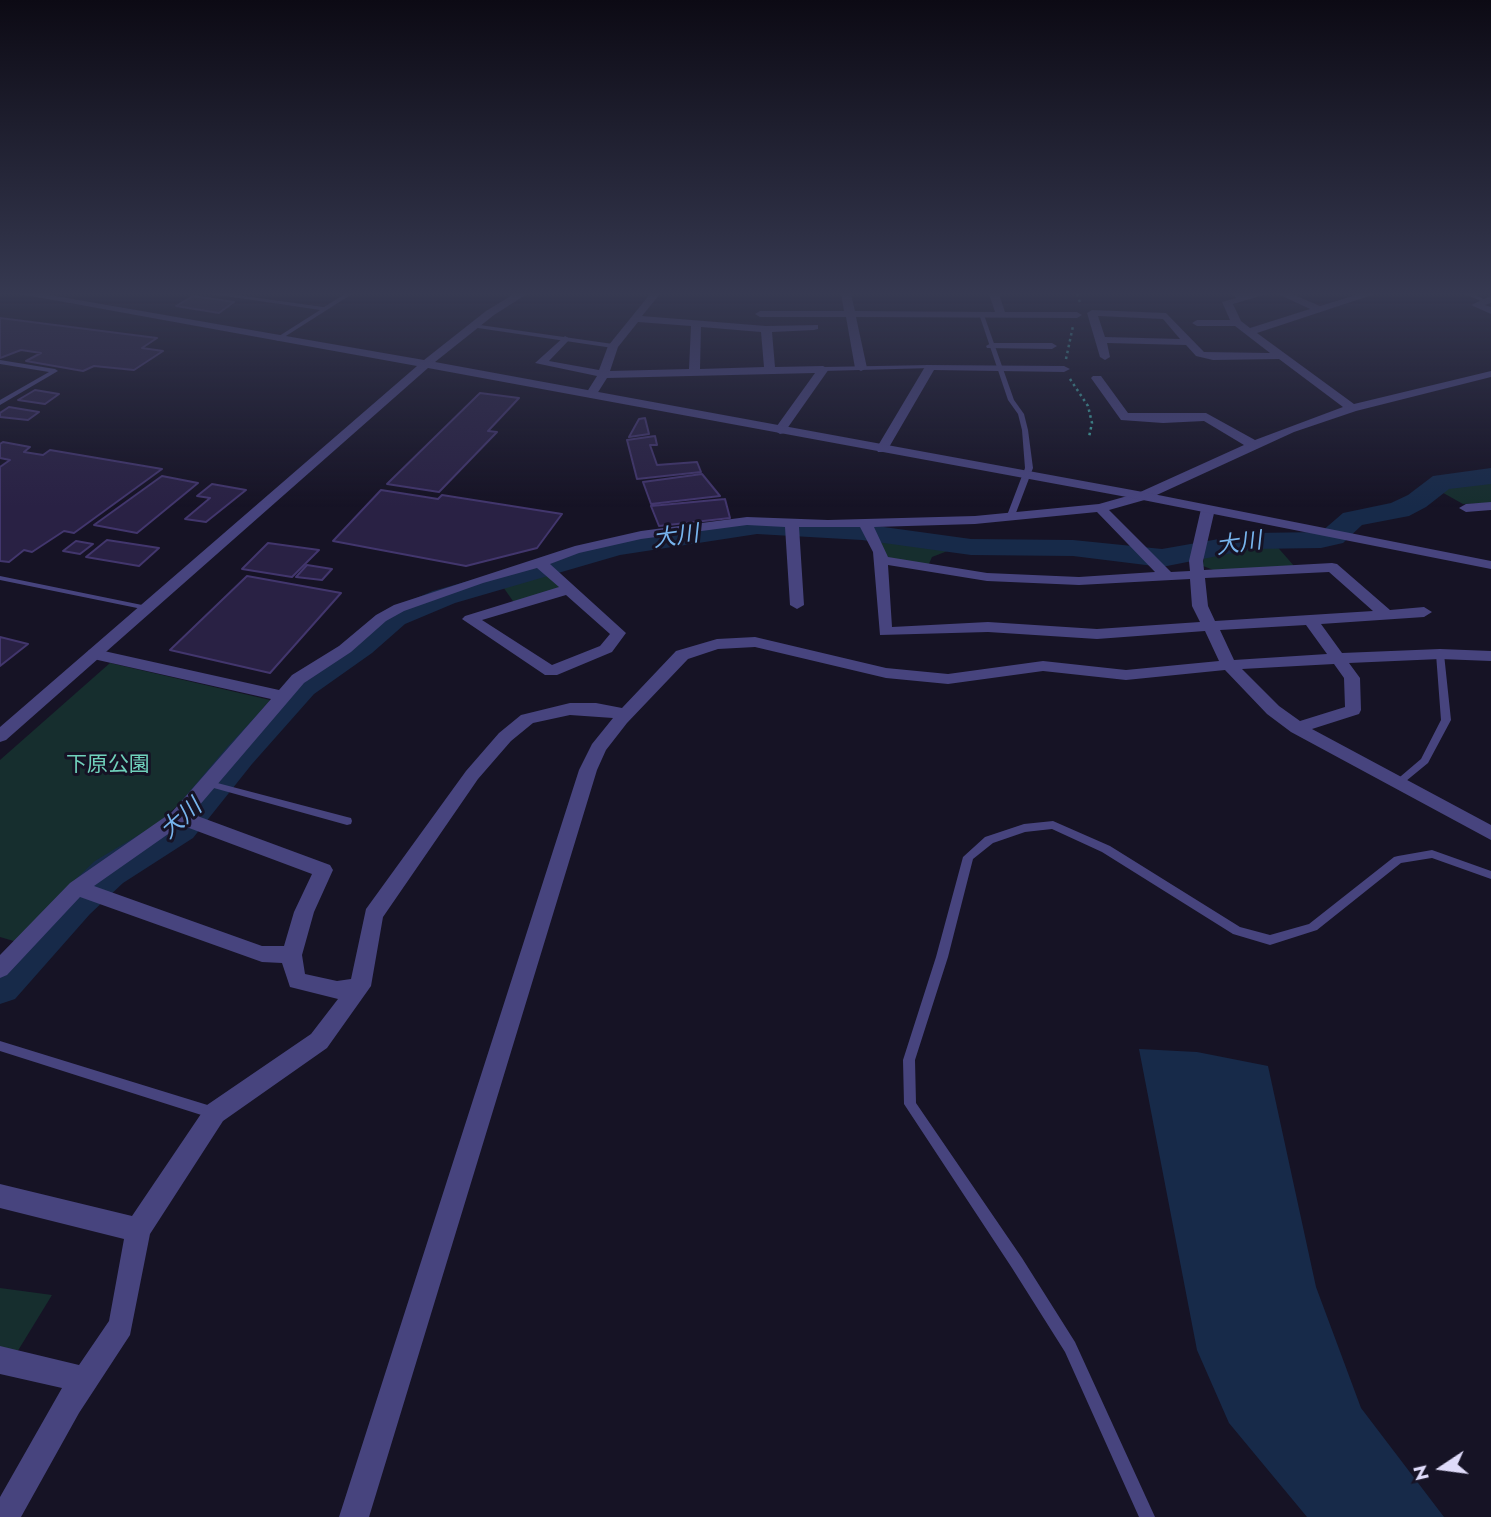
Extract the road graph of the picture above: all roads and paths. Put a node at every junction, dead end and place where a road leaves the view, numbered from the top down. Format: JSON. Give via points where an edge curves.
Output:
{"nodes":[{"id":1,"x":17,"y":365,"type":"edge"},
{"id":2,"x":425,"y":365,"type":"edge"},
{"id":3,"x":430,"y":365,"type":"edge"},
{"id":4,"x":550,"y":365,"type":"edge"},
{"id":5,"x":607,"y":365,"type":"edge"},
{"id":6,"x":694,"y":365,"type":"edge"},
{"id":7,"x":770,"y":365,"type":"edge"},
{"id":8,"x":860,"y":365,"type":"edge"},
{"id":9,"x":1291,"y":365,"type":"edge"},
{"id":10,"x":930,"y":367,"type":"junction"},
{"id":11,"x":999,"y":367,"type":"junction"},
{"id":12,"x":861,"y":368,"type":"junction"},
{"id":13,"x":770,"y":369,"type":"junction"},
{"id":14,"x":823,"y":369,"type":"junction"},
{"id":15,"x":1064,"y":369,"type":"dead end"},
{"id":16,"x":694,"y":372,"type":"junction"},
{"id":17,"x":1491,"y":373,"type":"edge"},
{"id":18,"x":603,"y":375,"type":"junction"},
{"id":19,"x":1097,"y":378,"type":"dead end"},
{"id":20,"x":591,"y":395,"type":"junction"},
{"id":21,"x":0,"y":403,"type":"edge"},
{"id":22,"x":1352,"y":408,"type":"junction"},
{"id":23,"x":780,"y":430,"type":"junction"},
{"id":24,"x":1254,"y":445,"type":"junction"},
{"id":25,"x":882,"y":449,"type":"junction"},
{"id":26,"x":1025,"y":476,"type":"junction"},
{"id":27,"x":1143,"y":496,"type":"junction"},
{"id":28,"x":1491,"y":506,"type":"edge"},
{"id":29,"x":1100,"y":508,"type":"junction"},
{"id":30,"x":1466,"y":508,"type":"dead end"},
{"id":31,"x":1208,"y":509,"type":"junction"},
{"id":32,"x":1010,"y":518,"type":"junction"},
{"id":33,"x":792,"y":522,"type":"junction"},
{"id":34,"x":868,"y":529,"type":"junction"},
{"id":35,"x":881,"y":560,"type":"junction"},
{"id":36,"x":1197,"y":561,"type":"junction"},
{"id":37,"x":1491,"y":565,"type":"edge"},
{"id":38,"x":545,"y":567,"type":"junction"},
{"id":39,"x":1163,"y":571,"type":"junction"},
{"id":40,"x":0,"y":578,"type":"edge"},
{"id":41,"x":569,"y":589,"type":"junction"},
{"id":42,"x":797,"y":605,"type":"dead end"},
{"id":43,"x":147,"y":608,"type":"junction"},
{"id":44,"x":1424,"y":612,"type":"dead end"},
{"id":45,"x":1387,"y":615,"type":"junction"},
{"id":46,"x":1311,"y":621,"type":"junction"},
{"id":47,"x":1208,"y":626,"type":"junction"},
{"id":48,"x":95,"y":654,"type":"junction"},
{"id":49,"x":1440,"y":654,"type":"junction"},
{"id":50,"x":1491,"y":656,"type":"edge"},
{"id":51,"x":1339,"y":659,"type":"junction"},
{"id":52,"x":1229,"y":665,"type":"junction"},
{"id":53,"x":281,"y":696,"type":"junction"},
{"id":54,"x":625,"y":714,"type":"junction"},
{"id":55,"x":1297,"y":728,"type":"junction"},
{"id":56,"x":0,"y":736,"type":"edge"},
{"id":57,"x":206,"y":783,"type":"junction"},
{"id":58,"x":1397,"y":784,"type":"junction"},
{"id":59,"x":186,"y":819,"type":"junction"},
{"id":60,"x":347,"y":821,"type":"dead end"},
{"id":61,"x":1491,"y":833,"type":"edge"},
{"id":62,"x":1491,"y":874,"type":"edge"},
{"id":63,"x":78,"y":888,"type":"junction"},
{"id":64,"x":292,"y":955,"type":"junction"},
{"id":65,"x":0,"y":969,"type":"edge"},
{"id":66,"x":360,"y":986,"type":"junction"},
{"id":67,"x":0,"y":1046,"type":"edge"},
{"id":68,"x":215,"y":1113,"type":"junction"},
{"id":69,"x":0,"y":1196,"type":"edge"},
{"id":70,"x":138,"y":1230,"type":"junction"},
{"id":71,"x":0,"y":1360,"type":"edge"},
{"id":72,"x":85,"y":1380,"type":"junction"},
{"id":73,"x":5,"y":1517,"type":"edge"},
{"id":74,"x":354,"y":1517,"type":"edge"},
{"id":75,"x":1146,"y":1517,"type":"edge"}],
"edges":[{"from":1,"to":21,"type":"lane","via":[[54,371]]},
{"from":2,"to":43,"type":"street"},
{"from":3,"to":20,"type":"street"},
{"from":4,"to":18,"type":"street"},
{"from":5,"to":18,"type":"street"},
{"from":6,"to":16,"type":"street"},
{"from":7,"to":13,"type":"street"},
{"from":8,"to":12,"type":"street"},
{"from":9,"to":22,"type":"street"},
{"from":10,"to":11,"type":"street"},
{"from":10,"to":12,"type":"lane"},
{"from":10,"to":25,"type":"street"},
{"from":11,"to":15,"type":"street"},
{"from":11,"to":26,"type":"lane","via":[[1025,430],[1029,468]]},
{"from":12,"to":14,"type":"lane"},
{"from":13,"to":14,"type":"street"},
{"from":13,"to":16,"type":"street"},
{"from":14,"to":23,"type":"street"},
{"from":16,"to":18,"type":"street"},
{"from":17,"to":22,"type":"street"},
{"from":18,"to":20,"type":"street"},
{"from":19,"to":24,"type":"street","via":[[1125,417],[1206,417]]},
{"from":20,"to":23,"type":"street"},
{"from":22,"to":24,"type":"street"},
{"from":23,"to":25,"type":"street"},
{"from":24,"to":27,"type":"street"},
{"from":25,"to":26,"type":"street"},
{"from":26,"to":27,"type":"street"},
{"from":26,"to":32,"type":"lane"},
{"from":27,"to":29,"type":"street"},
{"from":27,"to":31,"type":"street"},
{"from":28,"to":30,"type":"street"},
{"from":29,"to":32,"type":"street"},
{"from":29,"to":39,"type":"street"},
{"from":31,"to":36,"type":"street"},
{"from":31,"to":37,"type":"street"},
{"from":32,"to":34,"type":"street"},
{"from":33,"to":34,"type":"street"},
{"from":33,"to":38,"type":"street","via":[[747,521],[618,539],[575,550]]},
{"from":33,"to":42,"type":"street"},
{"from":34,"to":35,"type":"street"},
{"from":35,"to":39,"type":"street","via":[[986,577],[1079,581]]},
{"from":35,"to":47,"type":"street","via":[[886,632],[988,627],[1097,634]]},
{"from":36,"to":39,"type":"street"},
{"from":36,"to":45,"type":"street","via":[[1332,567]]},
{"from":36,"to":47,"type":"street","via":[[1200,606]]},
{"from":38,"to":41,"type":"street"},
{"from":38,"to":53,"type":"street","via":[[478,580],[399,608]]},
{"from":40,"to":43,"type":"lane"},
{"from":41,"to":41,"type":"street","via":[[618,633],[606,649],[551,671],[470,619]]},
{"from":43,"to":48,"type":"street"},
{"from":44,"to":45,"type":"street"},
{"from":45,"to":46,"type":"street"},
{"from":46,"to":47,"type":"street"},
{"from":46,"to":51,"type":"street"},
{"from":47,"to":52,"type":"street"},
{"from":48,"to":53,"type":"street"},
{"from":48,"to":56,"type":"street"},
{"from":49,"to":50,"type":"street"},
{"from":49,"to":51,"type":"street"},
{"from":49,"to":58,"type":"lane","via":[[1446,720],[1425,761]]},
{"from":51,"to":52,"type":"street"},
{"from":51,"to":55,"type":"street","via":[[1352,678],[1353,710]]},
{"from":52,"to":54,"type":"street","via":[[1126,675],[1043,666],[925,679],[737,642],[682,655]]},
{"from":52,"to":55,"type":"street"},
{"from":53,"to":57,"type":"street"},
{"from":54,"to":66,"type":"street","via":[[596,709],[547,713],[527,719],[505,737],[472,775],[373,915]]},
{"from":54,"to":74,"type":"street","via":[[598,748],[588,770]]},
{"from":55,"to":58,"type":"street"},
{"from":57,"to":59,"type":"street"},
{"from":57,"to":60,"type":"lane"},
{"from":58,"to":61,"type":"street"},
{"from":59,"to":63,"type":"street"},
{"from":59,"to":64,"type":"street","via":[[323,870]]},
{"from":62,"to":75,"type":"lane","via":[[1432,854],[1398,860],[1313,927],[1270,940],[1237,932],[1106,849],[1053,825],[1001,836],[968,857],[909,1060],[910,1104],[1070,1347]]},
{"from":63,"to":64,"type":"street","via":[[262,954]]},
{"from":63,"to":65,"type":"street"},
{"from":64,"to":66,"type":"street","via":[[297,981],[337,990]]},
{"from":66,"to":68,"type":"street","via":[[319,1041]]},
{"from":67,"to":68,"type":"lane"},
{"from":68,"to":70,"type":"street"},
{"from":69,"to":70,"type":"street"},
{"from":70,"to":72,"type":"street","via":[[121,1326]]},
{"from":71,"to":72,"type":"street"},
{"from":72,"to":73,"type":"street"}]}
